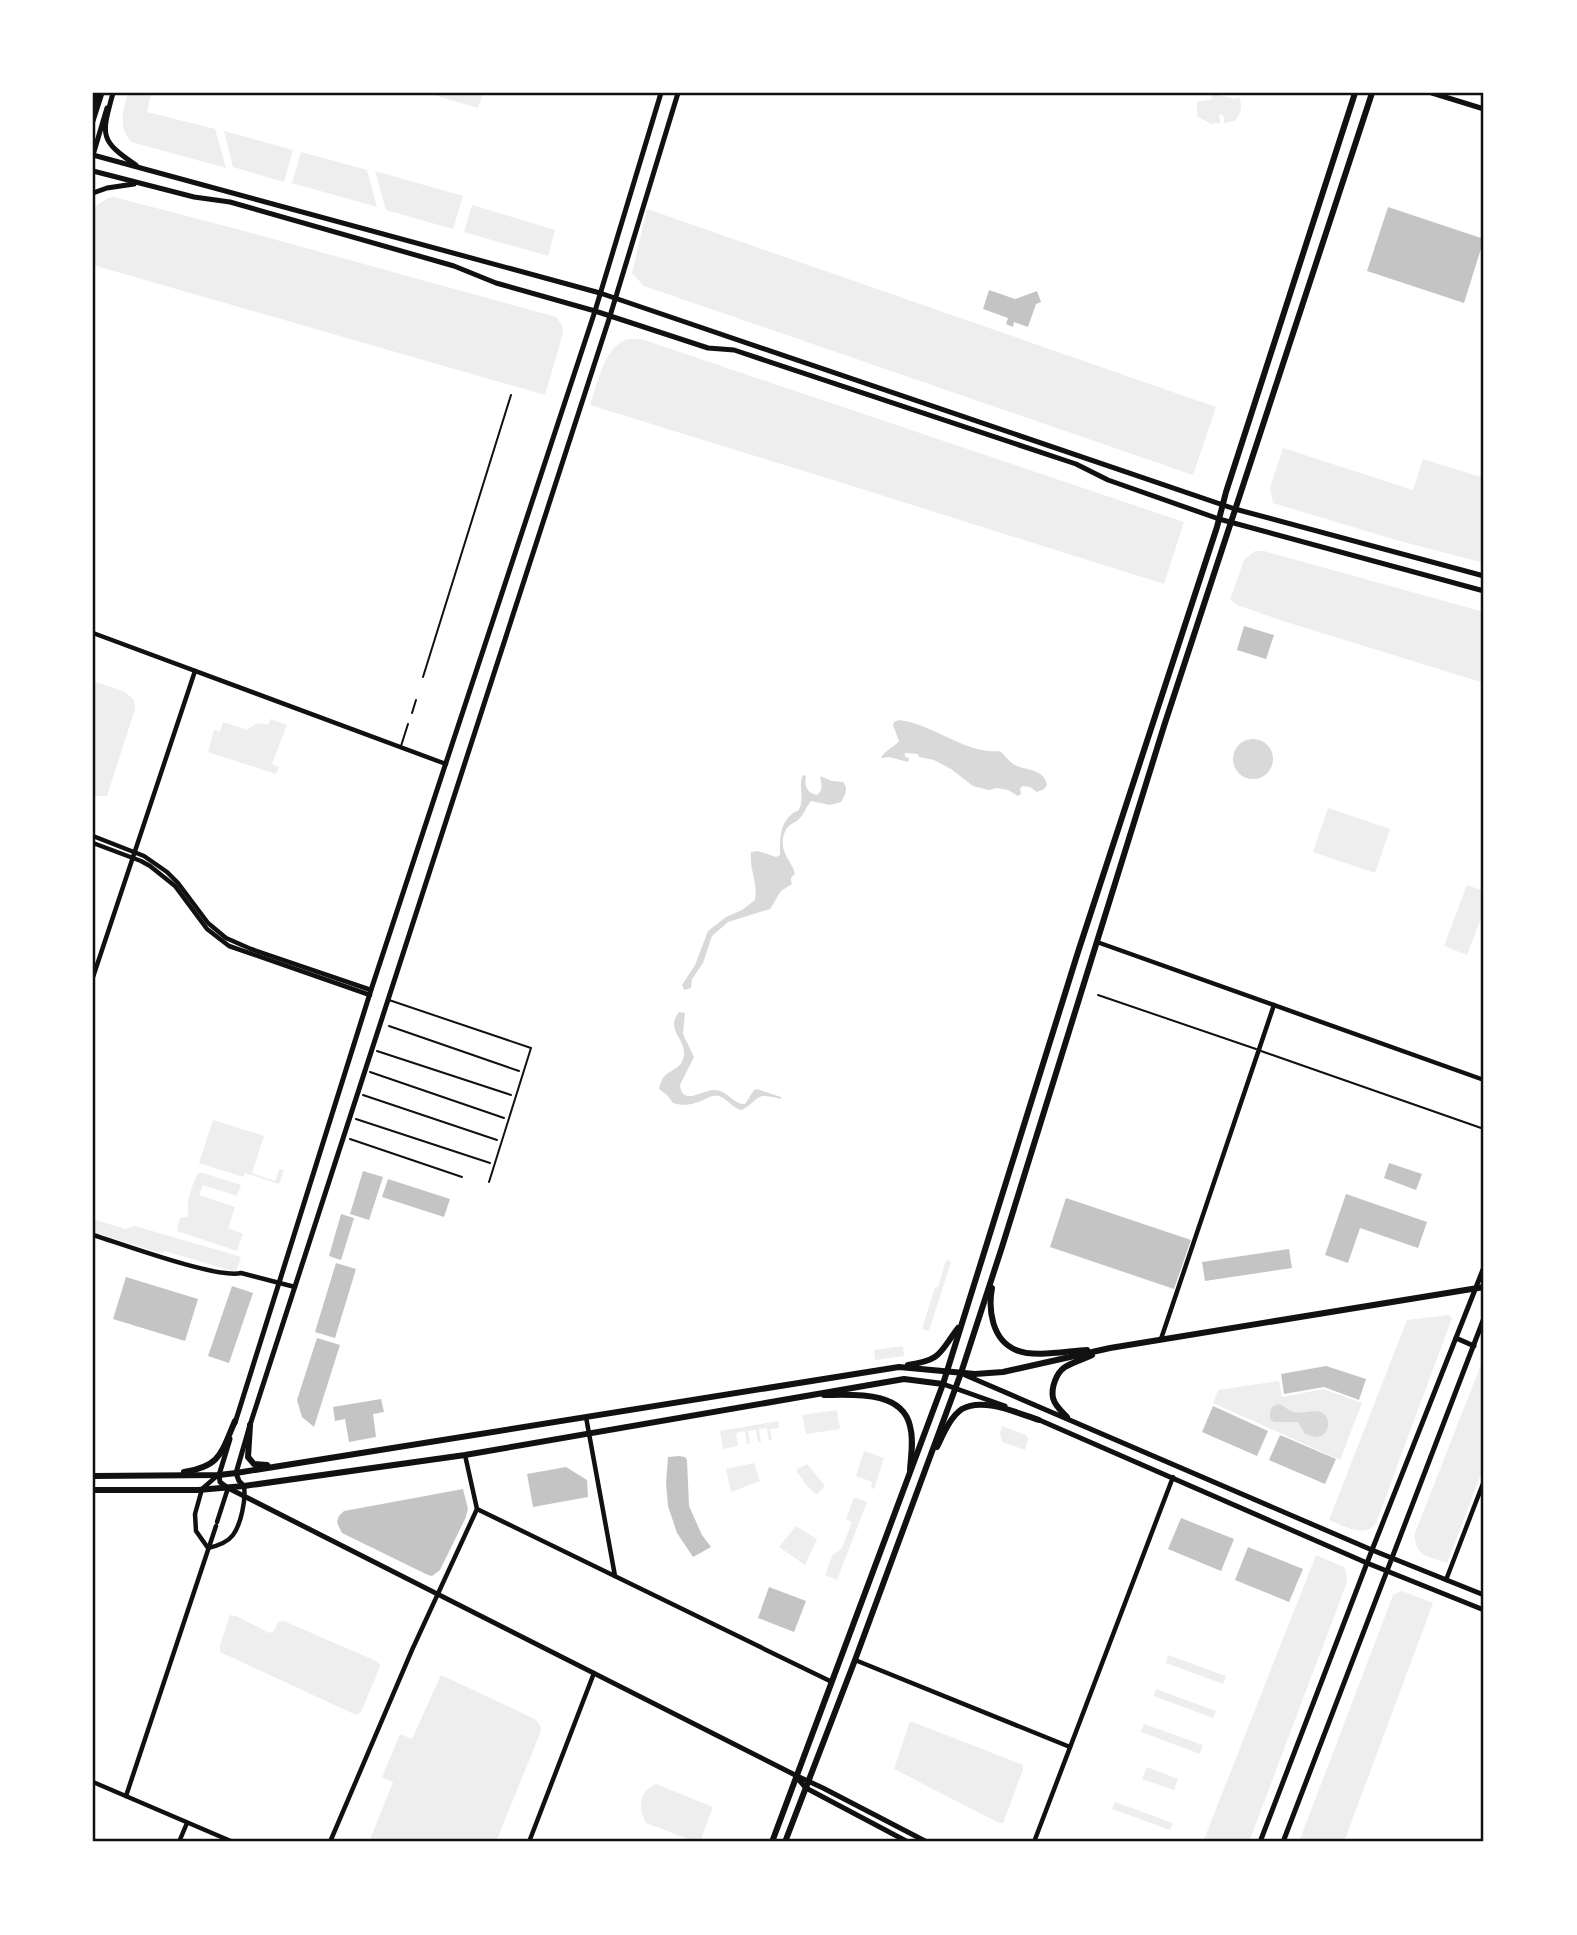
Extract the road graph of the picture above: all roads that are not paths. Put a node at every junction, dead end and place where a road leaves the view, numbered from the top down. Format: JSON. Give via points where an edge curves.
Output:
{"nodes":[{"id":1,"x":100,"y":93,"type":"edge"},
{"id":2,"x":112,"y":93,"type":"edge"},
{"id":3,"x":661,"y":93,"type":"edge"},
{"id":4,"x":678,"y":93,"type":"edge"},
{"id":5,"x":1355,"y":93,"type":"edge"},
{"id":6,"x":1372,"y":93,"type":"edge"},
{"id":7,"x":1432,"y":93,"type":"edge"},
{"id":8,"x":93,"y":106,"type":"edge"},
{"id":9,"x":1484,"y":109,"type":"edge"},
{"id":10,"x":93,"y":121,"type":"edge"},
{"id":11,"x":93,"y":155,"type":"edge"},
{"id":12,"x":141,"y":169,"type":"junction"},
{"id":13,"x":93,"y":171,"type":"edge"},
{"id":14,"x":139,"y":183,"type":"junction"},
{"id":15,"x":93,"y":193,"type":"edge"},
{"id":16,"x":600,"y":293,"type":"junction"},
{"id":17,"x":616,"y":298,"type":"junction"},
{"id":18,"x":595,"y":311,"type":"junction"},
{"id":19,"x":610,"y":316,"type":"junction"},
{"id":20,"x":510,"y":395,"type":"dead end"},
{"id":21,"x":1223,"y":505,"type":"junction"},
{"id":22,"x":1235,"y":509,"type":"junction"},
{"id":23,"x":1219,"y":519,"type":"junction"},
{"id":24,"x":1230,"y":522,"type":"junction"},
{"id":25,"x":1484,"y":576,"type":"edge"},
{"id":26,"x":1484,"y":591,"type":"edge"},
{"id":27,"x":93,"y":633,"type":"edge"},
{"id":28,"x":195,"y":671,"type":"junction"},
{"id":29,"x":423,"y":677,"type":"dead end"},
{"id":30,"x":416,"y":700,"type":"dead end"},
{"id":31,"x":412,"y":713,"type":"dead end"},
{"id":32,"x":408,"y":724,"type":"dead end"},
{"id":33,"x":401,"y":748,"type":"junction"},
{"id":34,"x":446,"y":764,"type":"junction"},
{"id":35,"x":93,"y":836,"type":"edge"},
{"id":36,"x":93,"y":843,"type":"edge"},
{"id":37,"x":133,"y":854,"type":"junction"},
{"id":38,"x":1097,"y":942,"type":"junction"},
{"id":39,"x":93,"y":977,"type":"edge"},
{"id":40,"x":370,"y":992,"type":"junction"},
{"id":41,"x":1098,"y":995,"type":"dead end"},
{"id":42,"x":388,"y":999,"type":"junction"},
{"id":43,"x":1274,"y":1005,"type":"junction"},
{"id":44,"x":1259,"y":1050,"type":"junction"},
{"id":45,"x":1484,"y":1080,"type":"edge"},
{"id":46,"x":1484,"y":1129,"type":"edge"},
{"id":47,"x":489,"y":1182,"type":"dead end"},
{"id":48,"x":93,"y":1235,"type":"edge"},
{"id":49,"x":1002,"y":1247,"type":"junction"},
{"id":50,"x":1484,"y":1267,"type":"edge"},
{"id":51,"x":280,"y":1283,"type":"junction"},
{"id":52,"x":295,"y":1287,"type":"junction"},
{"id":53,"x":1484,"y":1287,"type":"edge"},
{"id":54,"x":1476,"y":1288,"type":"junction"},
{"id":55,"x":1484,"y":1318,"type":"edge"},
{"id":56,"x":960,"y":1325,"type":"junction"},
{"id":57,"x":1456,"y":1338,"type":"junction"},
{"id":58,"x":1161,"y":1339,"type":"junction"},
{"id":59,"x":1474,"y":1346,"type":"junction"},
{"id":60,"x":1110,"y":1348,"type":"junction"},
{"id":61,"x":900,"y":1367,"type":"junction"},
{"id":62,"x":947,"y":1371,"type":"junction"},
{"id":63,"x":961,"y":1373,"type":"junction"},
{"id":64,"x":943,"y":1384,"type":"junction"},
{"id":65,"x":955,"y":1387,"type":"junction"},
{"id":66,"x":803,"y":1396,"type":"junction"},
{"id":67,"x":586,"y":1417,"type":"junction"},
{"id":68,"x":1067,"y":1417,"type":"junction"},
{"id":69,"x":1039,"y":1420,"type":"junction"},
{"id":70,"x":235,"y":1421,"type":"junction"},
{"id":71,"x":250,"y":1425,"type":"junction"},
{"id":72,"x":589,"y":1433,"type":"junction"},
{"id":73,"x":465,"y":1455,"type":"junction"},
{"id":74,"x":300,"y":1463,"type":"junction"},
{"id":75,"x":236,"y":1473,"type":"junction"},
{"id":76,"x":219,"y":1475,"type":"junction"},
{"id":77,"x":93,"y":1476,"type":"edge"},
{"id":78,"x":164,"y":1476,"type":"junction"},
{"id":79,"x":1173,"y":1477,"type":"junction"},
{"id":80,"x":909,"y":1478,"type":"junction"},
{"id":81,"x":1484,"y":1481,"type":"edge"},
{"id":82,"x":920,"y":1484,"type":"junction"},
{"id":83,"x":244,"y":1486,"type":"junction"},
{"id":84,"x":228,"y":1488,"type":"junction"},
{"id":85,"x":202,"y":1489,"type":"junction"},
{"id":86,"x":93,"y":1490,"type":"edge"},
{"id":87,"x":245,"y":1497,"type":"junction"},
{"id":88,"x":477,"y":1509,"type":"junction"},
{"id":89,"x":208,"y":1548,"type":"junction"},
{"id":90,"x":1372,"y":1550,"type":"junction"},
{"id":91,"x":1391,"y":1558,"type":"junction"},
{"id":92,"x":1367,"y":1563,"type":"junction"},
{"id":93,"x":1387,"y":1572,"type":"junction"},
{"id":94,"x":616,"y":1577,"type":"junction"},
{"id":95,"x":1446,"y":1580,"type":"junction"},
{"id":96,"x":437,"y":1594,"type":"junction"},
{"id":97,"x":1484,"y":1595,"type":"edge"},
{"id":98,"x":1484,"y":1611,"type":"edge"},
{"id":99,"x":855,"y":1660,"type":"junction"},
{"id":100,"x":594,"y":1674,"type":"junction"},
{"id":101,"x":833,"y":1682,"type":"junction"},
{"id":102,"x":1070,"y":1747,"type":"junction"},
{"id":103,"x":797,"y":1776,"type":"junction"},
{"id":104,"x":93,"y":1782,"type":"edge"},
{"id":105,"x":807,"y":1785,"type":"junction"},
{"id":106,"x":125,"y":1796,"type":"junction"},
{"id":107,"x":187,"y":1823,"type":"junction"},
{"id":108,"x":179,"y":1842,"type":"edge"},
{"id":109,"x":233,"y":1842,"type":"edge"},
{"id":110,"x":330,"y":1842,"type":"edge"},
{"id":111,"x":529,"y":1842,"type":"edge"},
{"id":112,"x":772,"y":1842,"type":"edge"},
{"id":113,"x":785,"y":1842,"type":"edge"},
{"id":114,"x":908,"y":1842,"type":"edge"},
{"id":115,"x":926,"y":1842,"type":"edge"},
{"id":116,"x":1034,"y":1842,"type":"edge"},
{"id":117,"x":1261,"y":1842,"type":"edge"},
{"id":118,"x":1283,"y":1842,"type":"edge"}],
"edges":[{"from":1,"to":8,"type":"main road"},
{"from":1,"to":10,"type":"main road"},
{"from":2,"to":11,"type":"main road"},
{"from":2,"to":12,"type":"main road","via":[[106,138]]},
{"from":3,"to":16,"type":"main road"},
{"from":4,"to":17,"type":"main road"},
{"from":5,"to":21,"type":"main road"},
{"from":6,"to":22,"type":"main road"},
{"from":7,"to":9,"type":"main road"},
{"from":11,"to":12,"type":"main road"},
{"from":12,"to":16,"type":"main road"},
{"from":13,"to":14,"type":"main road"},
{"from":14,"to":15,"type":"main road"},
{"from":14,"to":18,"type":"main road","via":[[230,202]]},
{"from":16,"to":17,"type":"main road"},
{"from":16,"to":18,"type":"main road"},
{"from":17,"to":19,"type":"main road"},
{"from":17,"to":21,"type":"main road"},
{"from":18,"to":19,"type":"main road"},
{"from":18,"to":34,"type":"main road"},
{"from":19,"to":23,"type":"main road","via":[[708,348],[734,350],[1076,464]]},
{"from":19,"to":42,"type":"main road"},
{"from":20,"to":29,"type":"lane"},
{"from":21,"to":22,"type":"main road"},
{"from":21,"to":23,"type":"main road"},
{"from":22,"to":24,"type":"main road"},
{"from":22,"to":25,"type":"main road"},
{"from":23,"to":24,"type":"main road"},
{"from":23,"to":56,"type":"main road"},
{"from":24,"to":26,"type":"main road"},
{"from":24,"to":38,"type":"main road"},
{"from":27,"to":28,"type":"street"},
{"from":28,"to":33,"type":"street"},
{"from":28,"to":37,"type":"street"},
{"from":30,"to":31,"type":"lane"},
{"from":32,"to":33,"type":"lane"},
{"from":33,"to":34,"type":"street"},
{"from":34,"to":40,"type":"main road"},
{"from":35,"to":37,"type":"street"},
{"from":36,"to":37,"type":"street"},
{"from":37,"to":39,"type":"street"},
{"from":37,"to":40,"type":"street","via":[[173,877],[208,923],[226,938]]},
{"from":38,"to":43,"type":"street"},
{"from":38,"to":49,"type":"main road"},
{"from":40,"to":51,"type":"main road"},
{"from":41,"to":44,"type":"lane"},
{"from":42,"to":47,"type":"lane","via":[[531,1048]]},
{"from":42,"to":52,"type":"main road"},
{"from":43,"to":44,"type":"street"},
{"from":43,"to":45,"type":"street"},
{"from":44,"to":46,"type":"lane"},
{"from":44,"to":58,"type":"street"},
{"from":48,"to":51,"type":"street","via":[[208,1270]]},
{"from":49,"to":60,"type":"main road","via":[[990,1308],[1005,1343],[1028,1353]]},
{"from":49,"to":63,"type":"main road"},
{"from":50,"to":54,"type":"main road"},
{"from":51,"to":52,"type":"street"},
{"from":51,"to":70,"type":"main road"},
{"from":52,"to":71,"type":"main road"},
{"from":53,"to":54,"type":"main road"},
{"from":54,"to":57,"type":"main road"},
{"from":54,"to":58,"type":"main road"},
{"from":55,"to":59,"type":"main road"},
{"from":56,"to":61,"type":"main road","via":[[929,1362]]},
{"from":56,"to":62,"type":"main road"},
{"from":57,"to":59,"type":"main road"},
{"from":57,"to":90,"type":"main road"},
{"from":58,"to":60,"type":"main road"},
{"from":59,"to":91,"type":"main road"},
{"from":60,"to":63,"type":"main road","via":[[1003,1372]]},
{"from":60,"to":68,"type":"main road","via":[[1066,1366],[1058,1374],[1053,1399]]},
{"from":61,"to":62,"type":"main road"},
{"from":61,"to":67,"type":"main road"},
{"from":62,"to":63,"type":"main road"},
{"from":62,"to":64,"type":"main road"},
{"from":63,"to":64,"type":"main road"},
{"from":63,"to":65,"type":"main road"},
{"from":63,"to":68,"type":"main road"},
{"from":64,"to":65,"type":"main road"},
{"from":64,"to":66,"type":"main road","via":[[904,1379]]},
{"from":64,"to":80,"type":"main road"},
{"from":65,"to":69,"type":"main road"},
{"from":65,"to":82,"type":"main road"},
{"from":66,"to":72,"type":"main road"},
{"from":66,"to":80,"type":"main road","via":[[868,1396],[897,1405],[910,1425]]},
{"from":67,"to":72,"type":"street"},
{"from":67,"to":74,"type":"main road"},
{"from":68,"to":90,"type":"main road"},
{"from":69,"to":79,"type":"main road"},
{"from":69,"to":82,"type":"main road","via":[[988,1405],[961,1410]]},
{"from":70,"to":76,"type":"main road"},
{"from":70,"to":78,"type":"main road","via":[[210,1465]]},
{"from":71,"to":74,"type":"main road","via":[[250,1462]]},
{"from":71,"to":75,"type":"main road"},
{"from":72,"to":73,"type":"main road"},
{"from":72,"to":94,"type":"street"},
{"from":73,"to":83,"type":"main road"},
{"from":73,"to":88,"type":"street"},
{"from":74,"to":75,"type":"main road"},
{"from":75,"to":76,"type":"main road"},
{"from":75,"to":83,"type":"main road"},
{"from":76,"to":78,"type":"main road"},
{"from":76,"to":84,"type":"main road"},
{"from":76,"to":85,"type":"street"},
{"from":77,"to":78,"type":"main road"},
{"from":79,"to":92,"type":"main road"},
{"from":79,"to":102,"type":"street"},
{"from":80,"to":101,"type":"main road"},
{"from":81,"to":95,"type":"street"},
{"from":82,"to":99,"type":"main road"},
{"from":83,"to":84,"type":"main road"},
{"from":83,"to":87,"type":"street"},
{"from":84,"to":85,"type":"main road"},
{"from":84,"to":87,"type":"main road"},
{"from":84,"to":89,"type":"street"},
{"from":85,"to":86,"type":"main road"},
{"from":85,"to":89,"type":"street","via":[[194,1523]]},
{"from":87,"to":89,"type":"street","via":[[232,1536]]},
{"from":87,"to":96,"type":"main road"},
{"from":88,"to":94,"type":"street"},
{"from":88,"to":96,"type":"street"},
{"from":89,"to":106,"type":"street"},
{"from":90,"to":91,"type":"main road"},
{"from":90,"to":92,"type":"main road"},
{"from":91,"to":93,"type":"main road"},
{"from":91,"to":95,"type":"main road"},
{"from":92,"to":93,"type":"main road"},
{"from":92,"to":117,"type":"main road"},
{"from":93,"to":98,"type":"main road"},
{"from":93,"to":118,"type":"main road"},
{"from":94,"to":101,"type":"street"},
{"from":95,"to":97,"type":"main road"},
{"from":96,"to":100,"type":"main road"},
{"from":96,"to":110,"type":"street"},
{"from":99,"to":102,"type":"street"},
{"from":99,"to":105,"type":"main road"},
{"from":100,"to":103,"type":"main road"},
{"from":100,"to":111,"type":"street"},
{"from":101,"to":103,"type":"main road"},
{"from":102,"to":116,"type":"street"},
{"from":103,"to":105,"type":"main road"},
{"from":103,"to":112,"type":"main road"},
{"from":104,"to":106,"type":"street"},
{"from":105,"to":113,"type":"main road"},
{"from":105,"to":114,"type":"main road"},
{"from":105,"to":115,"type":"main road","via":[[833,1793]]},
{"from":106,"to":107,"type":"street"},
{"from":107,"to":108,"type":"street"},
{"from":107,"to":109,"type":"street"}]}
